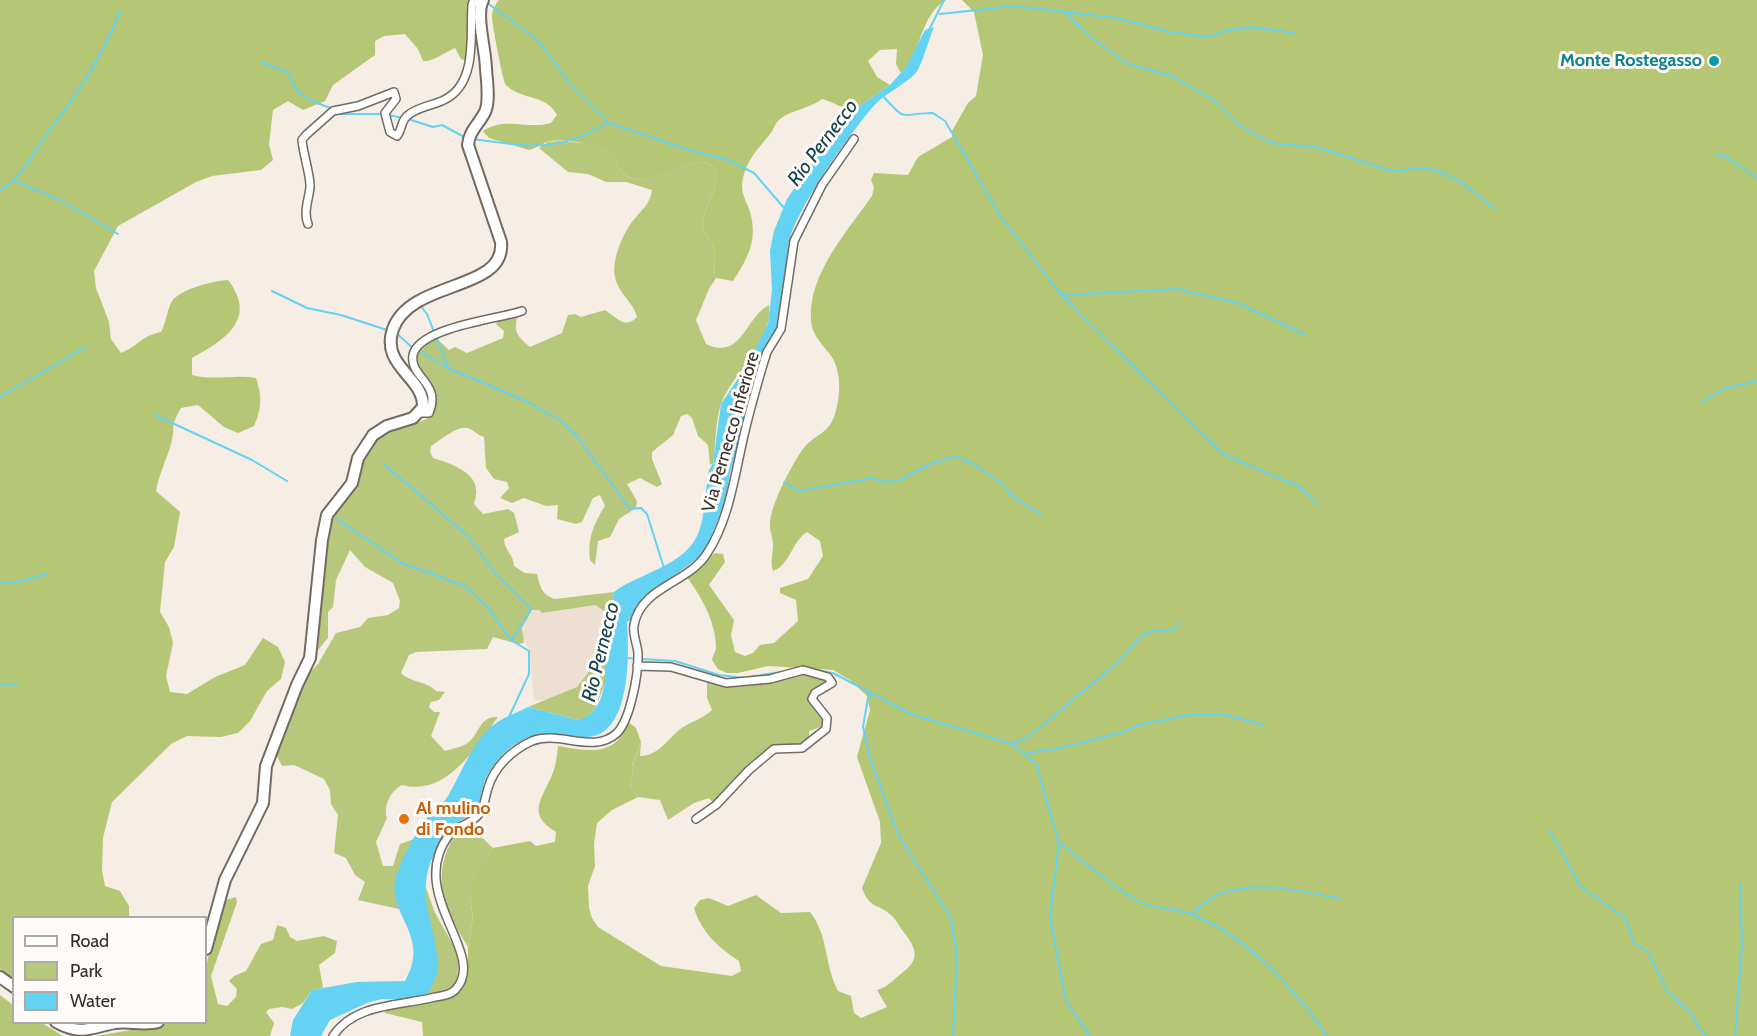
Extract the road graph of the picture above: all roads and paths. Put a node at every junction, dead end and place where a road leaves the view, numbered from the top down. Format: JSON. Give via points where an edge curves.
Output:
{"nodes":[{"id":1,"x":482,"y":2,"type":"edge"},
{"id":2,"x":854,"y":139,"type":"dead end"},
{"id":3,"x":308,"y":224,"type":"dead end"},
{"id":4,"x":522,"y":311,"type":"dead end"},
{"id":5,"x":420,"y":413,"type":"junction"},
{"id":6,"x":638,"y":661,"type":"junction"},
{"id":7,"x":696,"y":819,"type":"dead end"},
{"id":8,"x":207,"y":945,"type":"edge"},
{"id":9,"x":58,"y":1024,"type":"edge"},
{"id":10,"x":110,"y":1024,"type":"edge"},
{"id":11,"x":333,"y":1036,"type":"edge"}],
"edges":[{"from":1,"to":3,"type":"street","via":[[472,5],[471,54],[461,84],[451,96],[405,116],[397,136],[390,132],[385,113],[396,99],[393,92],[333,111],[302,140],[310,182]]},
{"from":1,"to":5,"type":"main road","via":[[479,13],[486,54],[487,101],[468,145],[501,242],[501,254],[475,279],[420,298],[402,313],[393,328],[395,359],[420,390]]},
{"from":2,"to":6,"type":"street","name":"Via Pernecco Inferiore","via":[[822,185],[794,241],[781,329],[762,368],[723,520],[705,557],[652,595],[641,608],[634,625]]},
{"from":4,"to":5,"type":"street","via":[[460,324],[437,333],[417,348],[414,365],[432,392],[430,411],[426,415]]},
{"from":5,"to":8,"type":"main road","via":[[373,435],[358,459],[352,483],[327,515],[310,658],[266,766],[263,803],[225,880]]},
{"from":6,"to":7,"type":"street","via":[[717,682],[738,684],[802,670],[828,677],[832,683],[812,699],[827,718],[826,729],[802,748],[774,749],[748,770],[716,806]]},
{"from":6,"to":11,"type":"street","name":"Via Pernecco Inferiore","via":[[626,720],[615,734],[598,742],[549,737],[517,750],[493,777],[477,817],[446,839],[439,856],[436,883],[442,911],[462,950],[463,973],[455,990],[355,1016]]},
{"from":9,"to":10,"type":"main road","via":[[76,1032]]}]}
